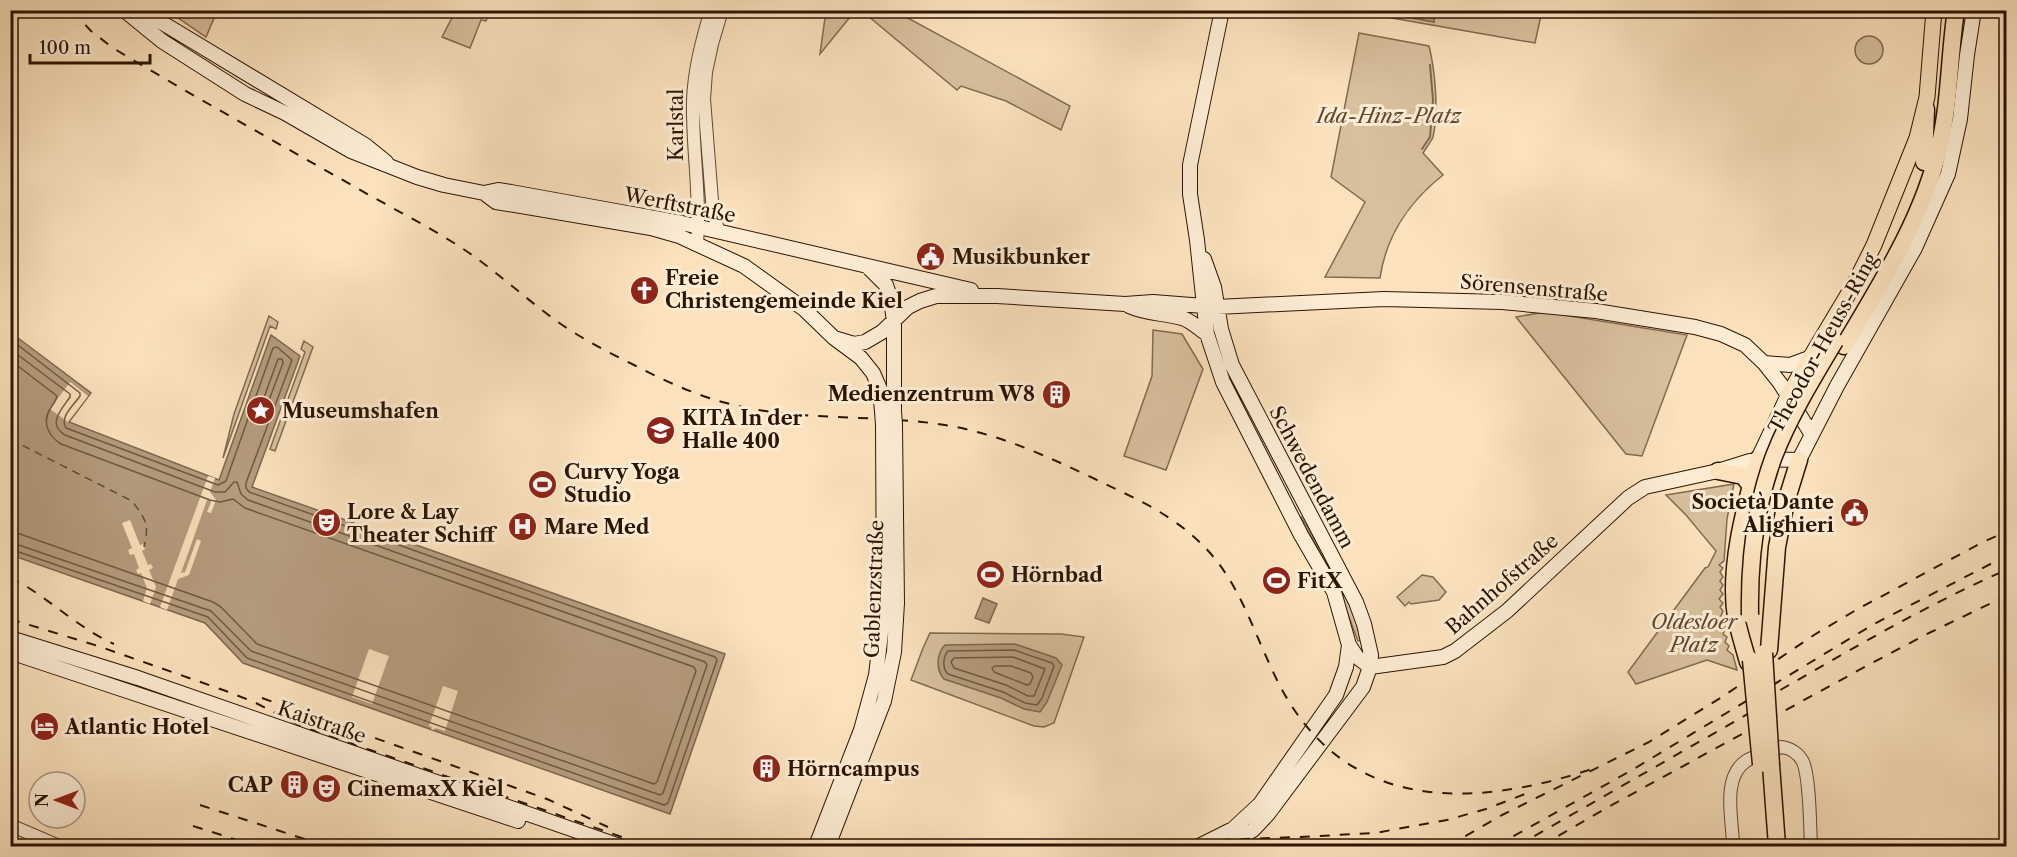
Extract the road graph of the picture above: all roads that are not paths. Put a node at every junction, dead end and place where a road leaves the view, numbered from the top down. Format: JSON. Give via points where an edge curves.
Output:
{"nodes":[{"id":1,"x":124,"y":10,"type":"edge"},
{"id":2,"x":141,"y":10,"type":"edge"},
{"id":3,"x":711,"y":10,"type":"edge"},
{"id":4,"x":722,"y":10,"type":"edge"},
{"id":5,"x":1222,"y":10,"type":"edge"},
{"id":6,"x":1934,"y":10,"type":"edge"},
{"id":7,"x":1946,"y":10,"type":"edge"},
{"id":8,"x":1956,"y":10,"type":"edge"},
{"id":9,"x":1968,"y":10,"type":"edge"},
{"id":10,"x":1974,"y":10,"type":"edge"},
{"id":11,"x":1949,"y":72,"type":"junction"},
{"id":12,"x":1926,"y":109,"type":"junction"},
{"id":13,"x":1924,"y":162,"type":"junction"},
{"id":14,"x":392,"y":167,"type":"junction"},
{"id":15,"x":484,"y":193,"type":"junction"},
{"id":16,"x":712,"y":213,"type":"junction"},
{"id":17,"x":701,"y":228,"type":"junction"},
{"id":18,"x":719,"y":232,"type":"junction"},
{"id":19,"x":697,"y":244,"type":"junction"},
{"id":20,"x":867,"y":266,"type":"junction"},
{"id":21,"x":997,"y":296,"type":"junction"},
{"id":22,"x":1125,"y":304,"type":"junction"},
{"id":23,"x":1208,"y":308,"type":"junction"},
{"id":24,"x":1182,"y":318,"type":"junction"},
{"id":25,"x":894,"y":321,"type":"junction"},
{"id":26,"x":1207,"y":334,"type":"junction"},
{"id":27,"x":834,"y":338,"type":"junction"},
{"id":28,"x":1839,"y":344,"type":"junction"},
{"id":29,"x":1809,"y":358,"type":"junction"},
{"id":30,"x":1764,"y":363,"type":"junction"},
{"id":31,"x":1788,"y":395,"type":"junction"},
{"id":32,"x":889,"y":418,"type":"junction"},
{"id":33,"x":1812,"y":435,"type":"junction"},
{"id":34,"x":1758,"y":459,"type":"junction"},
{"id":35,"x":1799,"y":460,"type":"junction"},
{"id":36,"x":1718,"y":471,"type":"junction"},
{"id":37,"x":1751,"y":486,"type":"junction"},
{"id":38,"x":889,"y":634,"type":"junction"},
{"id":39,"x":10,"y":638,"type":"edge"},
{"id":40,"x":1349,"y":645,"type":"junction"},
{"id":41,"x":10,"y":652,"type":"edge"},
{"id":42,"x":1760,"y":659,"type":"junction"},
{"id":43,"x":1370,"y":667,"type":"junction"},
{"id":44,"x":1766,"y":768,"type":"junction"},
{"id":45,"x":10,"y":825,"type":"edge"},
{"id":46,"x":59,"y":846,"type":"edge"},
{"id":47,"x":591,"y":846,"type":"edge"},
{"id":48,"x":620,"y":846,"type":"edge"},
{"id":49,"x":816,"y":846,"type":"edge"},
{"id":50,"x":828,"y":846,"type":"edge"},
{"id":51,"x":1198,"y":846,"type":"edge"},
{"id":52,"x":1225,"y":846,"type":"edge"},
{"id":53,"x":1733,"y":846,"type":"edge"},
{"id":54,"x":1767,"y":846,"type":"edge"},
{"id":55,"x":1777,"y":846,"type":"edge"},
{"id":56,"x":1811,"y":846,"type":"edge"}],
"edges":[{"from":1,"to":14,"type":"main road","name":"Werftstraße","via":[[155,36],[245,94],[351,151]]},
{"from":2,"to":14,"type":"main road","name":"Werftstraße","via":[[365,145]]},
{"from":3,"to":17,"type":"street","name":"Karlstal","via":[[696,66],[693,100]]},
{"from":4,"to":16,"type":"street","name":"Karlstal","via":[[706,72],[704,99]]},
{"from":5,"to":23,"type":"main road","via":[[1190,165],[1190,194]]},
{"from":6,"to":12,"type":"main road"},
{"from":7,"to":13,"type":"highway","name":"Theodor-Heuss-Ring","via":[[1935,113]]},
{"from":8,"to":11,"type":"highway","name":"Theodor-Heuss-Ring"},
{"from":9,"to":11,"type":"highway","via":[[1957,59]]},
{"from":10,"to":33,"type":"main road","name":"Theodor-Heuss-Ring","via":[[1960,119],[1945,182],[1905,267]]},
{"from":11,"to":28,"type":"highway","name":"Theodor-Heuss-Ring","via":[[1939,147],[1920,205],[1902,246]]},
{"from":12,"to":13,"type":"highway"},
{"from":12,"to":29,"type":"main road","via":[[1874,245]]},
{"from":13,"to":28,"type":"highway","name":"Theodor-Heuss-Ring","via":[[1901,223]]},
{"from":14,"to":15,"type":"main road","name":"Werftstraße","via":[[436,183]]},
{"from":15,"to":17,"type":"main road","name":"Werftstraße","via":[[511,192]]},
{"from":15,"to":19,"type":"main road","name":"Werftstraße","via":[[496,202],[651,228]]},
{"from":16,"to":17,"type":"street","name":"Karlstal"},
{"from":16,"to":18,"type":"street","name":"Karlstal"},
{"from":17,"to":18,"type":"main road","name":"Werftstraße"},
{"from":17,"to":19,"type":"street","name":"Karlstal"},
{"from":18,"to":20,"type":"main road","name":"Werftstraße"},
{"from":19,"to":27,"type":"main road","name":"Werftstraße","via":[[744,266],[774,286]]},
{"from":20,"to":21,"type":"main road","name":"Werftstraße"},
{"from":20,"to":25,"type":"main road","via":[[886,285]]},
{"from":21,"to":22,"type":"main road","name":"Werftstraße"},
{"from":21,"to":25,"type":"main road","name":"Werftstraße","via":[[936,296],[908,308]]},
{"from":22,"to":23,"type":"main road","name":"Werftstraße","via":[[1153,302]]},
{"from":22,"to":24,"type":"main road","name":"Werftstraße","via":[[1140,311]]},
{"from":23,"to":24,"type":"main road","name":"Werftstraße"},
{"from":23,"to":26,"type":"main road","name":"Schwedendamm"},
{"from":23,"to":30,"type":"main road","name":"Sörensenstraße","via":[[1384,299],[1502,302],[1596,311],[1721,334],[1745,345]]},
{"from":23,"to":43,"type":"main road","name":"Schwedendamm","via":[[1221,329],[1241,385],[1356,602],[1368,642]]},
{"from":24,"to":26,"type":"main road","name":"Werftstraße"},
{"from":25,"to":27,"type":"main road","name":"Werftstraße","via":[[865,342],[854,344]]},
{"from":25,"to":32,"type":"main road","name":"Gablenzstraße"},
{"from":26,"to":40,"type":"main road","name":"Schwedendamm","via":[[1223,382],[1334,592]]},
{"from":27,"to":32,"type":"main road","name":"Werftstraße","via":[[873,372]]},
{"from":28,"to":42,"type":"highway","name":"Theodor-Heuss-Ring","bridge":true,"via":[[1789,423],[1763,491],[1751,556]]},
{"from":29,"to":30,"type":"main road","via":[[1790,365]]},
{"from":29,"to":31,"type":"main road"},
{"from":30,"to":31,"type":"main road","name":"Sörensenstraße"},
{"from":31,"to":33,"type":"main road","name":"Sörensenstraße"},
{"from":31,"to":34,"type":"main road","name":"Theodor-Heuss-Ring"},
{"from":32,"to":38,"type":"main road","name":"Gablenzstraße","via":[[885,569]]},
{"from":33,"to":35,"type":"main road","name":"Theodor-Heuss-Ring"},
{"from":34,"to":35,"type":"main road","name":"Bahnhofstraße"},
{"from":34,"to":36,"type":"main road","name":"Bahnhofstraße"},
{"from":34,"to":37,"type":"highway"},
{"from":35,"to":42,"type":"highway","via":[[1777,547]]},
{"from":36,"to":37,"type":"highway","via":[[1743,476]]},
{"from":36,"to":43,"type":"main road","name":"Bahnhofstraße","via":[[1645,487],[1628,498],[1507,611],[1443,657]]},
{"from":37,"to":42,"type":"highway","via":[[1738,550],[1736,616]]},
{"from":38,"to":49,"type":"main road","name":"Gablenzstraße","via":[[861,730]]},
{"from":38,"to":50,"type":"main road","name":"Gablenzstraße","via":[[889,679],[884,702]]},
{"from":39,"to":48,"type":"main road","name":"Kaistraße","via":[[138,678]]},
{"from":40,"to":43,"type":"main road"},
{"from":40,"to":51,"type":"main road","name":"Schwedendamm","via":[[1336,695],[1260,804],[1233,829]]},
{"from":41,"to":47,"type":"main road","name":"Kaistraße"},
{"from":42,"to":44,"type":"highway","name":"Theodor-Heuss-Ring","bridge":true},
{"from":42,"to":44,"type":"highway","name":"Theodor-Heuss-Ring","bridge":true,"via":[[1752,683]]},
{"from":43,"to":52,"type":"main road","via":[[1363,687],[1268,813],[1253,830]]},
{"from":44,"to":54,"type":"highway","name":"Theodor-Heuss-Ring"},
{"from":44,"to":55,"type":"highway","name":"Theodor-Heuss-Ring"},
{"from":45,"to":46,"type":"street"},
{"from":53,"to":56,"type":"street","via":[[1731,786],[1736,771],[1748,760],[1781,747],[1799,756],[1804,766]]}]}
